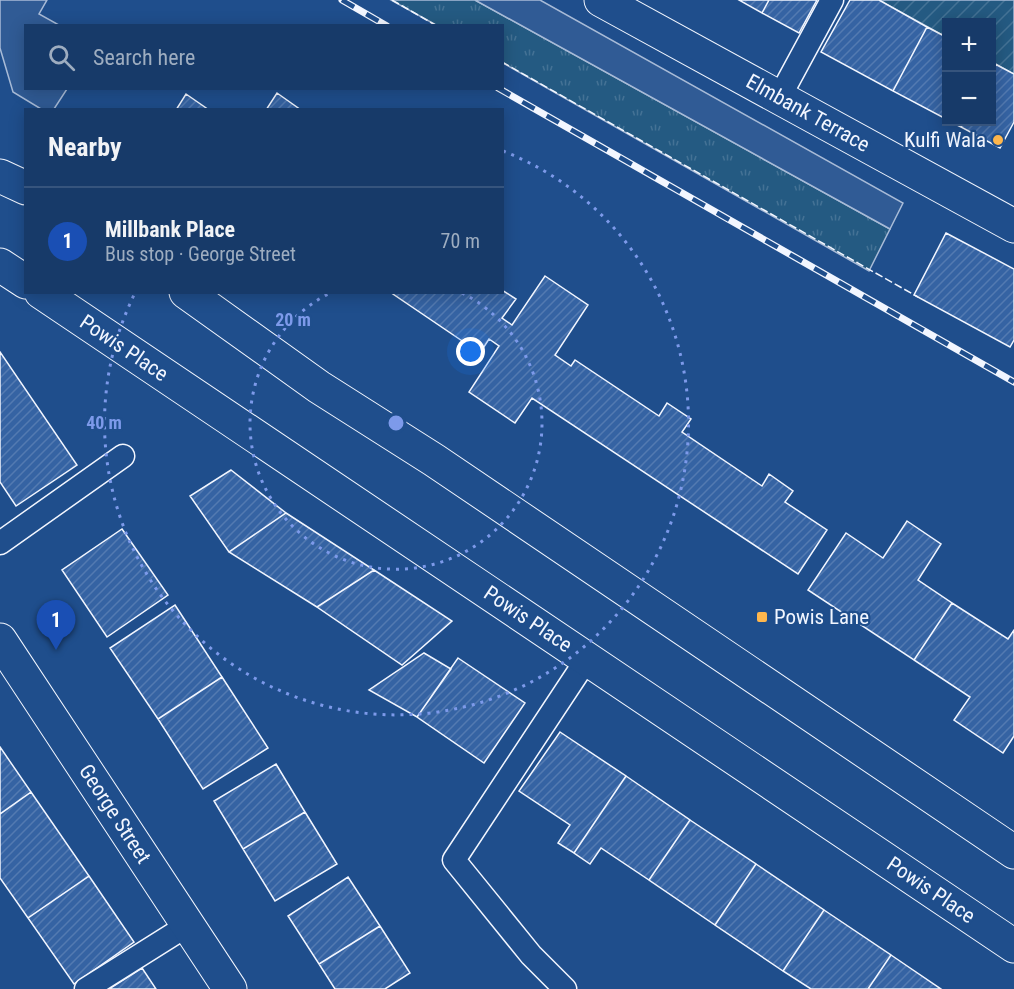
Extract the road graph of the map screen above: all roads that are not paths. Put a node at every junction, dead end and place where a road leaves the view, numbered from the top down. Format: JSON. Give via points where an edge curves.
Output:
{"nodes":[{"id":1,"x":602,"y":0,"type":"edge"},
{"id":2,"x":832,"y":0,"type":"edge"},
{"id":3,"x":779,"y":98,"type":"junction"},
{"id":4,"x":0,"y":177,"type":"edge"},
{"id":5,"x":24,"y":187,"type":"edge"},
{"id":6,"x":1014,"y":226,"type":"edge"},
{"id":7,"x":0,"y":265,"type":"edge"},
{"id":8,"x":24,"y":281,"type":"edge"},
{"id":9,"x":44,"y":294,"type":"edge"},
{"id":10,"x":189,"y":294,"type":"edge"},
{"id":11,"x":123,"y":456,"type":"dead end"},
{"id":12,"x":0,"y":543,"type":"edge"},
{"id":13,"x":0,"y":640,"type":"edge"},
{"id":14,"x":587,"y":659,"type":"junction"},
{"id":15,"x":1014,"y":852,"type":"edge"},
{"id":16,"x":188,"y":925,"type":"junction"},
{"id":17,"x":1014,"y":946,"type":"edge"},
{"id":18,"x":86,"y":989,"type":"edge"},
{"id":19,"x":230,"y":989,"type":"edge"},
{"id":20,"x":565,"y":989,"type":"edge"}],
"edges":[{"from":1,"to":3,"type":"main road","name":"Elmbank Terrace"},
{"from":2,"to":3,"type":"lane"},
{"from":3,"to":6,"type":"main road","name":"Elmbank Terrace"},
{"from":4,"to":5,"type":"main road"},
{"from":7,"to":8,"type":"main road"},
{"from":9,"to":14,"type":"main road","name":"Powis Place"},
{"from":10,"to":15,"type":"main road","via":[[320,387]]},
{"from":11,"to":12,"type":"lane"},
{"from":13,"to":16,"type":"main road","name":"George Street"},
{"from":14,"to":17,"type":"main road","name":"Powis Place"},
{"from":14,"to":20,"type":"lane","via":[[454,860],[531,955]]},
{"from":16,"to":18,"type":"lane"},
{"from":16,"to":19,"type":"main road","name":"George Street"}]}
